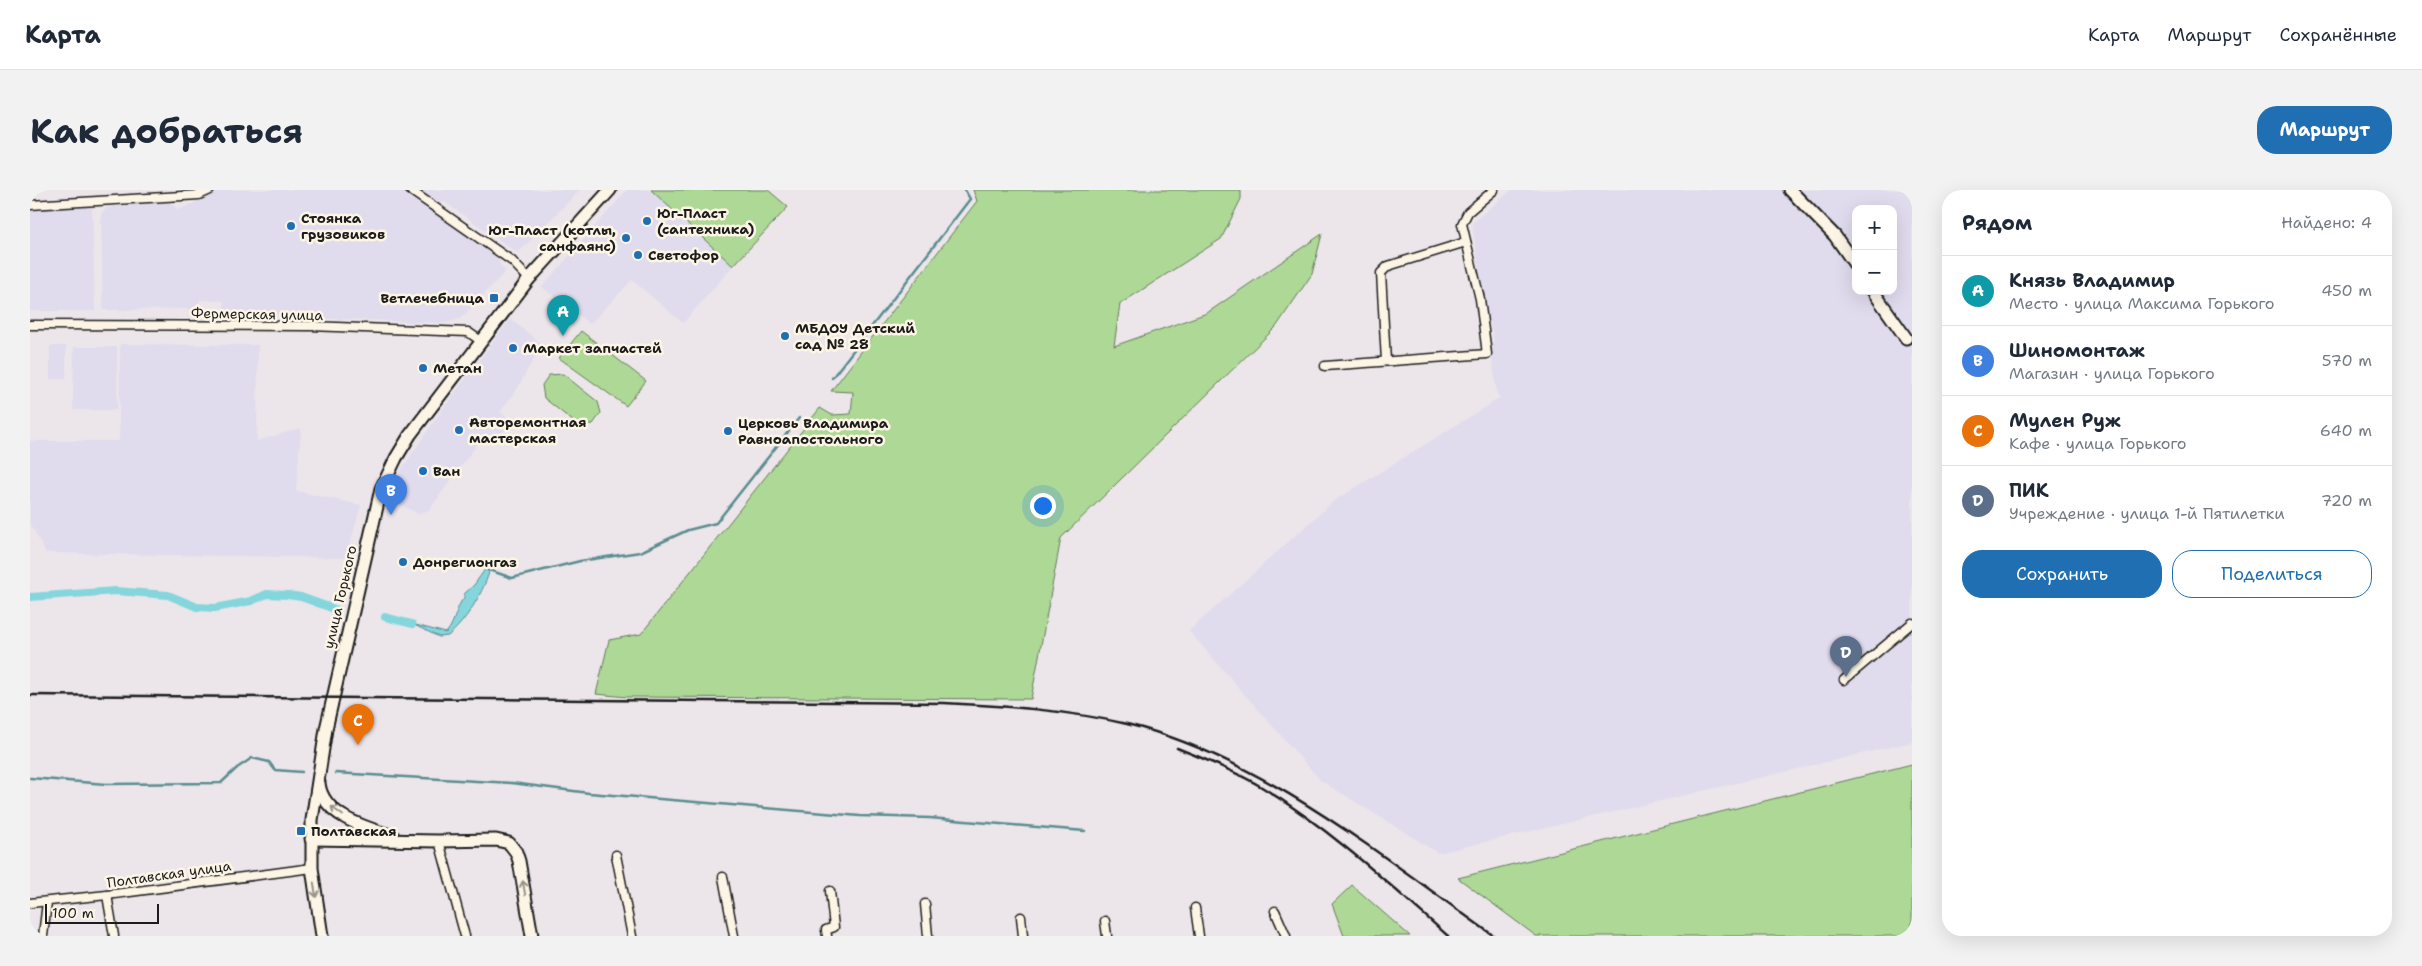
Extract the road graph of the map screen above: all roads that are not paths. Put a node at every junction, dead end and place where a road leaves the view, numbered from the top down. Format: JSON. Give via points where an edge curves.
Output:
{"nodes":[{"id":1,"x":210,"y":190,"type":"edge"},
{"id":2,"x":410,"y":190,"type":"edge"},
{"id":3,"x":610,"y":190,"type":"edge"},
{"id":4,"x":1494,"y":190,"type":"edge"},
{"id":5,"x":1790,"y":190,"type":"edge"},
{"id":6,"x":30,"y":205,"type":"edge"},
{"id":7,"x":1466,"y":242,"type":"junction"},
{"id":8,"x":1852,"y":260,"type":"edge"},
{"id":9,"x":529,"y":279,"type":"junction"},
{"id":10,"x":1876,"y":295,"type":"edge"},
{"id":11,"x":30,"y":325,"type":"edge"},
{"id":12,"x":481,"y":340,"type":"junction"},
{"id":13,"x":1909,"y":342,"type":"edge"},
{"id":14,"x":1386,"y":361,"type":"junction"},
{"id":15,"x":1325,"y":366,"type":"dead end"},
{"id":16,"x":1912,"y":623,"type":"edge"},
{"id":17,"x":1844,"y":680,"type":"dead end"},
{"id":18,"x":319,"y":772,"type":"junction"},
{"id":19,"x":311,"y":839,"type":"junction"},
{"id":20,"x":414,"y":840,"type":"junction"},
{"id":21,"x":439,"y":841,"type":"junction"},
{"id":22,"x":616,"y":855,"type":"dead end"},
{"id":23,"x":312,"y":868,"type":"junction"},
{"id":24,"x":723,"y":877,"type":"dead end"},
{"id":25,"x":830,"y":892,"type":"dead end"},
{"id":26,"x":107,"y":895,"type":"junction"},
{"id":27,"x":47,"y":902,"type":"junction"},
{"id":28,"x":30,"y":903,"type":"edge"},
{"id":29,"x":925,"y":904,"type":"dead end"},
{"id":30,"x":1195,"y":908,"type":"dead end"},
{"id":31,"x":1275,"y":911,"type":"dead end"},
{"id":32,"x":1021,"y":917,"type":"dead end"},
{"id":33,"x":1105,"y":921,"type":"dead end"},
{"id":34,"x":43,"y":936,"type":"edge"},
{"id":35,"x":114,"y":936,"type":"edge"},
{"id":36,"x":322,"y":936,"type":"edge"},
{"id":37,"x":465,"y":936,"type":"edge"},
{"id":38,"x":532,"y":936,"type":"edge"},
{"id":39,"x":632,"y":936,"type":"edge"},
{"id":40,"x":734,"y":936,"type":"edge"},
{"id":41,"x":827,"y":936,"type":"edge"},
{"id":42,"x":928,"y":936,"type":"edge"},
{"id":43,"x":1023,"y":936,"type":"edge"},
{"id":44,"x":1107,"y":936,"type":"edge"},
{"id":45,"x":1199,"y":936,"type":"edge"},
{"id":46,"x":1286,"y":936,"type":"edge"}],
"edges":[{"from":1,"to":6,"type":"street","via":[[198,195]]},
{"from":2,"to":9,"type":"street","via":[[512,261]]},
{"from":3,"to":9,"type":"main road","name":"улица Горького"},
{"from":4,"to":7,"type":"street","via":[[1468,212],[1462,224]]},
{"from":5,"to":8,"type":"main road","via":[[1835,236]]},
{"from":7,"to":14,"type":"street","via":[[1388,266],[1381,273]]},
{"from":7,"to":14,"type":"street","via":[[1480,299],[1487,354]]},
{"from":9,"to":12,"type":"main road","name":"улица Горького"},
{"from":10,"to":13,"type":"main road"},
{"from":11,"to":12,"type":"street","name":"Фермерская улица","via":[[310,326],[468,332]]},
{"from":12,"to":18,"type":"main road","name":"улица Горького","via":[[410,435],[387,474],[375,508]]},
{"from":14,"to":15,"type":"street"},
{"from":16,"to":17,"type":"street"},
{"from":18,"to":19,"type":"main road"},
{"from":20,"to":18,"type":"main road","one_way":true,"via":[[361,825],[333,809],[322,797]]},
{"from":19,"to":20,"type":"main road"},
{"from":19,"to":23,"type":"main road"},
{"from":20,"to":21,"type":"main road"},
{"from":21,"to":37,"type":"street"},
{"from":38,"to":21,"type":"main road","one_way":true,"via":[[519,861],[513,847],[496,840]]},
{"from":22,"to":39,"type":"street"},
{"from":23,"to":26,"type":"street","name":"Полтавская улица"},
{"from":23,"to":36,"type":"main road","one_way":true},
{"from":24,"to":40,"type":"street"},
{"from":25,"to":41,"type":"street","via":[[834,927],[826,930]]},
{"from":26,"to":27,"type":"street","name":"Полтавская улица"},
{"from":26,"to":35,"type":"street"},
{"from":27,"to":28,"type":"street","name":"Полтавская улица"},
{"from":27,"to":34,"type":"street"},
{"from":29,"to":42,"type":"street"},
{"from":30,"to":45,"type":"street"},
{"from":31,"to":46,"type":"street"},
{"from":32,"to":43,"type":"street"},
{"from":33,"to":44,"type":"street"}]}
